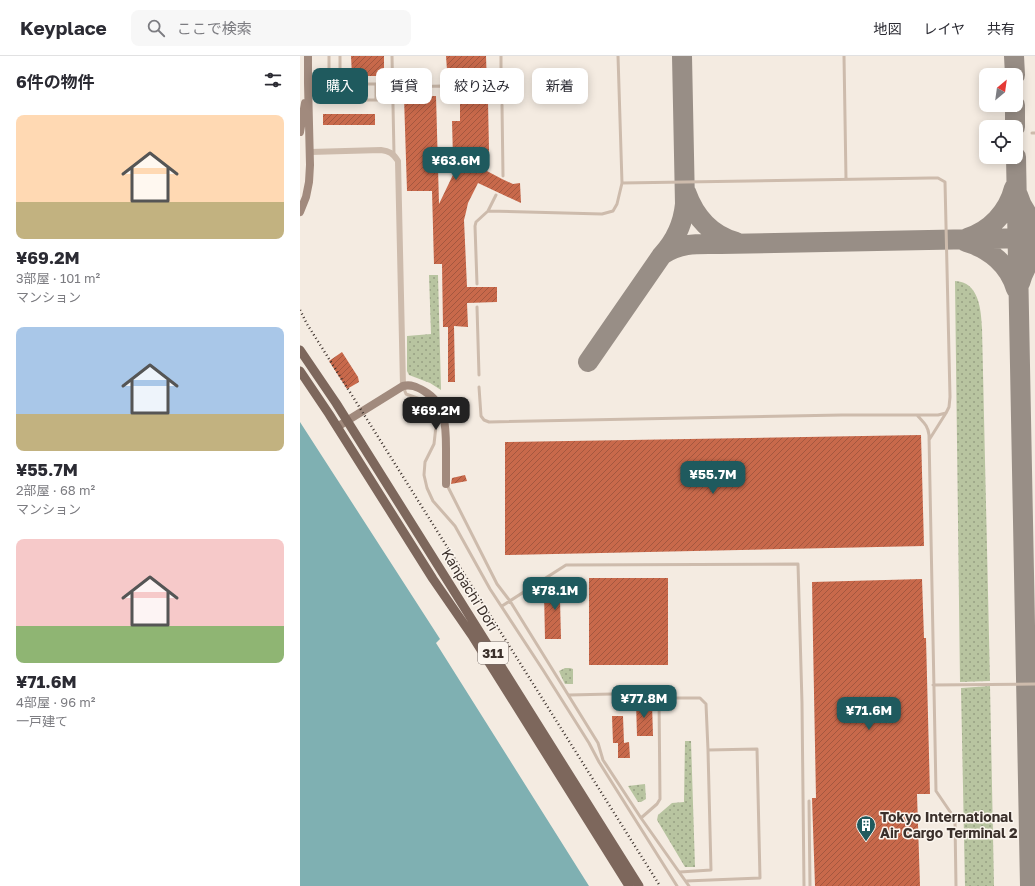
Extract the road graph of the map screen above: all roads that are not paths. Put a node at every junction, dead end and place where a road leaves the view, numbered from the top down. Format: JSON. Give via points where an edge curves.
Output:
{"nodes":[{"id":1,"x":308,"y":56,"type":"edge"},
{"id":2,"x":329,"y":56,"type":"edge"},
{"id":3,"x":340,"y":56,"type":"edge"},
{"id":4,"x":392,"y":56,"type":"edge"},
{"id":5,"x":500,"y":56,"type":"edge"},
{"id":6,"x":618,"y":56,"type":"edge"},
{"id":7,"x":844,"y":56,"type":"edge"},
{"id":8,"x":392,"y":68,"type":"edge"},
{"id":9,"x":500,"y":68,"type":"edge"},
{"id":10,"x":308,"y":83,"type":"junction"},
{"id":11,"x":376,"y":84,"type":"edge"},
{"id":12,"x":376,"y":100,"type":"edge"},
{"id":13,"x":393,"y":104,"type":"edge"},
{"id":14,"x":502,"y":105,"type":"dead end"},
{"id":15,"x":300,"y":132,"type":"edge"},
{"id":16,"x":310,"y":152,"type":"junction"},
{"id":17,"x":394,"y":155,"type":"junction"},
{"id":18,"x":503,"y":176,"type":"dead end"},
{"id":19,"x":846,"y":179,"type":"junction"},
{"id":20,"x":622,"y":183,"type":"junction"},
{"id":21,"x":496,"y":195,"type":"dead end"},
{"id":22,"x":488,"y":211,"type":"junction"},
{"id":23,"x":300,"y":212,"type":"edge"},
{"id":24,"x":477,"y":284,"type":"dead end"},
{"id":25,"x":477,"y":307,"type":"dead end"},
{"id":26,"x":300,"y":350,"type":"edge"},
{"id":27,"x":301,"y":372,"type":"edge"},
{"id":28,"x":479,"y":375,"type":"dead end"},
{"id":29,"x":403,"y":386,"type":"junction"},
{"id":30,"x":479,"y":388,"type":"dead end"},
{"id":31,"x":946,"y":413,"type":"junction"},
{"id":32,"x":917,"y":415,"type":"junction"},
{"id":33,"x":348,"y":421,"type":"junction"},
{"id":34,"x":337,"y":427,"type":"junction"},
{"id":35,"x":929,"y":440,"type":"junction"},
{"id":36,"x":446,"y":484,"type":"joint"},
{"id":37,"x":510,"y":601,"type":"junction"},
{"id":38,"x":502,"y":606,"type":"junction"},
{"id":39,"x":1035,"y":684,"type":"edge"},
{"id":40,"x":933,"y":685,"type":"junction"},
{"id":41,"x":569,"y":695,"type":"junction"},
{"id":42,"x":659,"y":698,"type":"junction"},
{"id":43,"x":708,"y":750,"type":"junction"},
{"id":44,"x":810,"y":801,"type":"dead end"},
{"id":45,"x":641,"y":818,"type":"junction"},
{"id":46,"x":680,"y":872,"type":"junction"},
{"id":47,"x":686,"y":881,"type":"junction"},
{"id":48,"x":629,"y":886,"type":"edge"},
{"id":49,"x":639,"y":886,"type":"edge"},
{"id":50,"x":677,"y":886,"type":"edge"},
{"id":51,"x":689,"y":886,"type":"edge"},
{"id":52,"x":804,"y":886,"type":"edge"},
{"id":53,"x":810,"y":886,"type":"edge"},
{"id":54,"x":956,"y":886,"type":"edge"}],
"edges":[{"from":1,"to":10,"type":"street"},
{"from":2,"to":12,"type":"lane","via":[[329,100]]},
{"from":3,"to":11,"type":"lane","via":[[340,84]]},
{"from":4,"to":8,"type":"lane"},
{"from":5,"to":9,"type":"lane"},
{"from":6,"to":20,"type":"lane"},
{"from":7,"to":19,"type":"lane"},
{"from":10,"to":15,"type":"street"},
{"from":10,"to":16,"type":"street"},
{"from":13,"to":17,"type":"lane"},
{"from":14,"to":18,"type":"lane"},
{"from":16,"to":17,"type":"street","via":[[380,150],[389,151]]},
{"from":16,"to":23,"type":"street","via":[[309,182]]},
{"from":17,"to":29,"type":"street","via":[[398,161]]},
{"from":19,"to":20,"type":"lane"},
{"from":19,"to":31,"type":"lane","via":[[938,178],[945,182],[950,397]]},
{"from":20,"to":22,"type":"lane","via":[[613,211],[602,214]]},
{"from":21,"to":22,"type":"lane"},
{"from":22,"to":24,"type":"lane","via":[[475,226]]},
{"from":25,"to":28,"type":"lane"},
{"from":26,"to":33,"type":"main road","name":"Kanpachi Dori","number":"311"},
{"from":27,"to":34,"type":"main road","name":"Kanpachi Dori","number":"311"},
{"from":29,"to":33,"type":"street"},
{"from":29,"to":36,"type":"street","via":[[415,386],[428,393],[438,404],[443,415],[446,427]]},
{"from":29,"to":38,"type":"lane","via":[[406,394],[420,399],[431,411],[436,426],[434,444],[425,462],[427,488],[433,501],[455,526]]},
{"from":30,"to":32,"type":"lane","via":[[481,416],[489,422]]},
{"from":31,"to":32,"type":"lane"},
{"from":31,"to":35,"type":"lane"},
{"from":32,"to":35,"type":"lane","via":[[928,429]]},
{"from":33,"to":34,"type":"street"},
{"from":33,"to":49,"type":"main road","name":"Kanpachi Dori","number":"311"},
{"from":34,"to":48,"type":"main road","name":"Kanpachi Dori","number":"311","via":[[433,579],[473,637]]},
{"from":35,"to":40,"type":"lane"},
{"from":36,"to":37,"type":"lane","via":[[497,584]]},
{"from":37,"to":38,"type":"lane"},
{"from":37,"to":41,"type":"lane"},
{"from":37,"to":52,"type":"lane","via":[[566,565],[798,564]]},
{"from":38,"to":50,"type":"lane"},
{"from":39,"to":40,"type":"lane"},
{"from":40,"to":54,"type":"lane","via":[[936,791],[955,822]]},
{"from":41,"to":42,"type":"lane","via":[[655,693]]},
{"from":41,"to":45,"type":"lane","via":[[598,743],[603,760]]},
{"from":42,"to":43,"type":"lane","via":[[700,698],[706,704]]},
{"from":42,"to":45,"type":"lane","via":[[660,799]]},
{"from":43,"to":46,"type":"lane","via":[[711,870]]},
{"from":43,"to":47,"type":"lane","via":[[757,749],[760,878]]},
{"from":44,"to":53,"type":"lane"},
{"from":45,"to":46,"type":"lane"},
{"from":46,"to":47,"type":"lane"},
{"from":47,"to":51,"type":"lane"}]}
